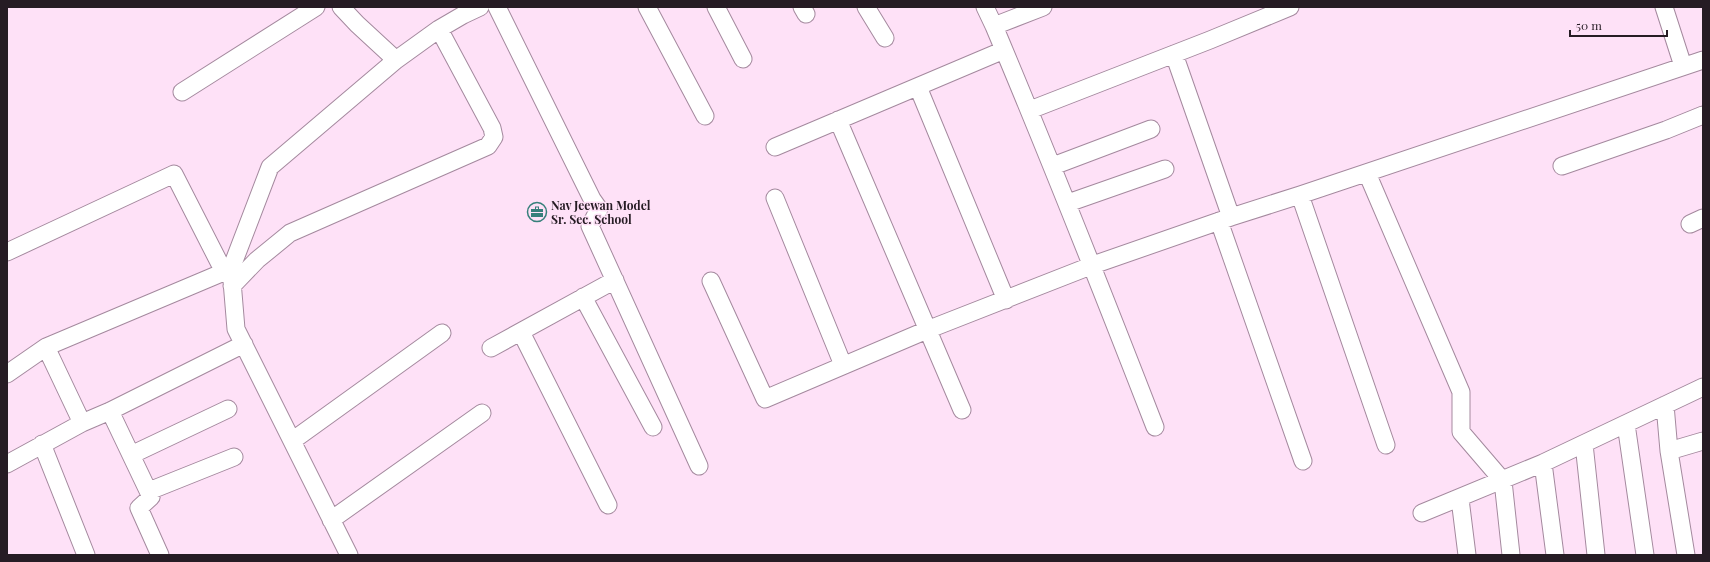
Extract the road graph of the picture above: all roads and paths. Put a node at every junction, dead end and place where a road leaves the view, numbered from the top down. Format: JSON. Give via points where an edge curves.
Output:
{"nodes":[{"id":1,"x":316,"y":7,"type":"edge"},
{"id":2,"x":341,"y":7,"type":"edge"},
{"id":3,"x":480,"y":7,"type":"edge"},
{"id":4,"x":497,"y":7,"type":"edge"},
{"id":5,"x":647,"y":7,"type":"edge"},
{"id":6,"x":716,"y":7,"type":"edge"},
{"id":7,"x":866,"y":7,"type":"edge"},
{"id":8,"x":985,"y":7,"type":"edge"},
{"id":9,"x":1043,"y":7,"type":"edge"},
{"id":10,"x":1290,"y":7,"type":"edge"},
{"id":11,"x":1664,"y":7,"type":"edge"},
{"id":12,"x":1254,"y":14,"type":"edge"},
{"id":13,"x":994,"y":26,"type":"junction"},
{"id":14,"x":439,"y":29,"type":"junction"},
{"id":15,"x":884,"y":38,"type":"dead end"},
{"id":16,"x":1004,"y":50,"type":"junction"},
{"id":17,"x":1174,"y":54,"type":"junction"},
{"id":18,"x":742,"y":59,"type":"dead end"},
{"id":19,"x":396,"y":60,"type":"junction"},
{"id":20,"x":1703,"y":60,"type":"edge"},
{"id":21,"x":1683,"y":66,"type":"junction"},
{"id":22,"x":918,"y":87,"type":"junction"},
{"id":23,"x":182,"y":92,"type":"dead end"},
{"id":24,"x":1030,"y":110,"type":"junction"},
{"id":25,"x":1703,"y":115,"type":"edge"},
{"id":26,"x":705,"y":116,"type":"dead end"},
{"id":27,"x":838,"y":120,"type":"junction"},
{"id":28,"x":1151,"y":129,"type":"dead end"},
{"id":29,"x":775,"y":146,"type":"dead end"},
{"id":30,"x":1053,"y":166,"type":"junction"},
{"id":31,"x":1562,"y":166,"type":"dead end"},
{"id":32,"x":1165,"y":169,"type":"dead end"},
{"id":33,"x":1367,"y":173,"type":"junction"},
{"id":34,"x":1300,"y":195,"type":"junction"},
{"id":35,"x":775,"y":198,"type":"dead end"},
{"id":36,"x":1068,"y":203,"type":"junction"},
{"id":37,"x":1225,"y":219,"type":"junction"},
{"id":38,"x":7,"y":252,"type":"edge"},
{"id":39,"x":1093,"y":265,"type":"junction"},
{"id":40,"x":229,"y":275,"type":"junction"},
{"id":41,"x":614,"y":280,"type":"junction"},
{"id":42,"x":711,"y":281,"type":"dead end"},
{"id":43,"x":583,"y":297,"type":"junction"},
{"id":44,"x":1006,"y":300,"type":"junction"},
{"id":45,"x":927,"y":330,"type":"junction"},
{"id":46,"x":521,"y":332,"type":"junction"},
{"id":47,"x":442,"y":333,"type":"dead end"},
{"id":48,"x":244,"y":344,"type":"junction"},
{"id":49,"x":46,"y":348,"type":"junction"},
{"id":50,"x":491,"y":348,"type":"dead end"},
{"id":51,"x":843,"y":364,"type":"junction"},
{"id":52,"x":7,"y":374,"type":"edge"},
{"id":53,"x":1703,"y":387,"type":"edge"},
{"id":54,"x":1665,"y":405,"type":"junction"},
{"id":55,"x":228,"y":409,"type":"dead end"},
{"id":56,"x":962,"y":410,"type":"dead end"},
{"id":57,"x":110,"y":411,"type":"junction"},
{"id":58,"x":482,"y":413,"type":"dead end"},
{"id":59,"x":82,"y":423,"type":"junction"},
{"id":60,"x":1626,"y":424,"type":"junction"},
{"id":61,"x":653,"y":427,"type":"dead end"},
{"id":62,"x":1155,"y":427,"type":"dead end"},
{"id":63,"x":292,"y":441,"type":"junction"},
{"id":64,"x":1703,"y":441,"type":"edge"},
{"id":65,"x":42,"y":444,"type":"junction"},
{"id":66,"x":1584,"y":444,"type":"junction"},
{"id":67,"x":1386,"y":445,"type":"dead end"},
{"id":68,"x":1669,"y":451,"type":"junction"},
{"id":69,"x":131,"y":454,"type":"junction"},
{"id":70,"x":234,"y":457,"type":"dead end"},
{"id":71,"x":1303,"y":461,"type":"dead end"},
{"id":72,"x":1543,"y":463,"type":"junction"},
{"id":73,"x":7,"y":464,"type":"edge"},
{"id":74,"x":698,"y":466,"type":"dead end"},
{"id":75,"x":1503,"y":481,"type":"junction"},
{"id":76,"x":149,"y":492,"type":"junction"},
{"id":77,"x":1460,"y":498,"type":"junction"},
{"id":78,"x":608,"y":505,"type":"dead end"},
{"id":79,"x":1422,"y":513,"type":"dead end"},
{"id":80,"x":331,"y":520,"type":"junction"},
{"id":81,"x":86,"y":555,"type":"edge"},
{"id":82,"x":160,"y":555,"type":"edge"},
{"id":83,"x":349,"y":555,"type":"edge"},
{"id":84,"x":1466,"y":555,"type":"edge"},
{"id":85,"x":1512,"y":555,"type":"edge"},
{"id":86,"x":1555,"y":555,"type":"edge"},
{"id":87,"x":1596,"y":555,"type":"edge"},
{"id":88,"x":1645,"y":555,"type":"edge"},
{"id":89,"x":1686,"y":555,"type":"edge"}],
"edges":[{"from":1,"to":23,"type":"street"},
{"from":2,"to":19,"type":"street"},
{"from":3,"to":14,"type":"street"},
{"from":4,"to":41,"type":"street","via":[[599,209],[590,226]]},
{"from":5,"to":26,"type":"street"},
{"from":6,"to":18,"type":"street"},
{"from":7,"to":15,"type":"street"},
{"from":8,"to":13,"type":"street"},
{"from":9,"to":13,"type":"street"},
{"from":10,"to":12,"type":"street"},
{"from":11,"to":21,"type":"street"},
{"from":12,"to":17,"type":"street"},
{"from":13,"to":16,"type":"street"},
{"from":14,"to":19,"type":"street"},
{"from":14,"to":40,"type":"street","via":[[492,128],[494,137],[488,146],[290,233],[257,260]]},
{"from":16,"to":22,"type":"street"},
{"from":16,"to":24,"type":"street"},
{"from":17,"to":24,"type":"street"},
{"from":17,"to":37,"type":"street"},
{"from":19,"to":40,"type":"street","via":[[270,167]]},
{"from":20,"to":21,"type":"street"},
{"from":21,"to":33,"type":"street"},
{"from":22,"to":27,"type":"street"},
{"from":22,"to":44,"type":"street"},
{"from":24,"to":30,"type":"street"},
{"from":25,"to":31,"type":"street"},
{"from":27,"to":29,"type":"street"},
{"from":27,"to":45,"type":"street"},
{"from":28,"to":30,"type":"street"},
{"from":30,"to":36,"type":"street"},
{"from":32,"to":36,"type":"street"},
{"from":33,"to":34,"type":"street"},
{"from":33,"to":75,"type":"street","via":[[1460,392],[1461,432]]},
{"from":34,"to":37,"type":"street"},
{"from":34,"to":67,"type":"street"},
{"from":35,"to":51,"type":"street"},
{"from":36,"to":39,"type":"street"},
{"from":37,"to":39,"type":"street"},
{"from":37,"to":71,"type":"street"},
{"from":38,"to":40,"type":"street","via":[[174,174]]},
{"from":39,"to":44,"type":"street"},
{"from":39,"to":62,"type":"street"},
{"from":40,"to":48,"type":"street","via":[[236,329]]},
{"from":40,"to":49,"type":"street"},
{"from":41,"to":43,"type":"street"},
{"from":41,"to":74,"type":"street"},
{"from":42,"to":51,"type":"street","via":[[765,399]]},
{"from":43,"to":46,"type":"street"},
{"from":43,"to":61,"type":"street"},
{"from":44,"to":45,"type":"street"},
{"from":45,"to":51,"type":"street"},
{"from":45,"to":56,"type":"street"},
{"from":46,"to":50,"type":"street"},
{"from":46,"to":78,"type":"street"},
{"from":47,"to":63,"type":"street"},
{"from":48,"to":57,"type":"street"},
{"from":48,"to":63,"type":"street"},
{"from":49,"to":52,"type":"street"},
{"from":49,"to":59,"type":"street"},
{"from":53,"to":54,"type":"street"},
{"from":54,"to":60,"type":"street"},
{"from":54,"to":68,"type":"street"},
{"from":55,"to":69,"type":"street"},
{"from":57,"to":59,"type":"street"},
{"from":57,"to":69,"type":"street"},
{"from":58,"to":80,"type":"street"},
{"from":59,"to":65,"type":"street"},
{"from":60,"to":66,"type":"street"},
{"from":60,"to":88,"type":"street"},
{"from":63,"to":80,"type":"street"},
{"from":64,"to":68,"type":"street"},
{"from":65,"to":73,"type":"street"},
{"from":65,"to":81,"type":"street"},
{"from":66,"to":72,"type":"street"},
{"from":66,"to":87,"type":"street"},
{"from":68,"to":89,"type":"street"},
{"from":69,"to":76,"type":"street"},
{"from":70,"to":76,"type":"street"},
{"from":72,"to":75,"type":"street"},
{"from":72,"to":86,"type":"street"},
{"from":75,"to":77,"type":"street"},
{"from":75,"to":85,"type":"street"},
{"from":76,"to":82,"type":"street","via":[[151,497],[138,508]]},
{"from":77,"to":79,"type":"street"},
{"from":77,"to":84,"type":"street"},
{"from":80,"to":83,"type":"street"}]}
